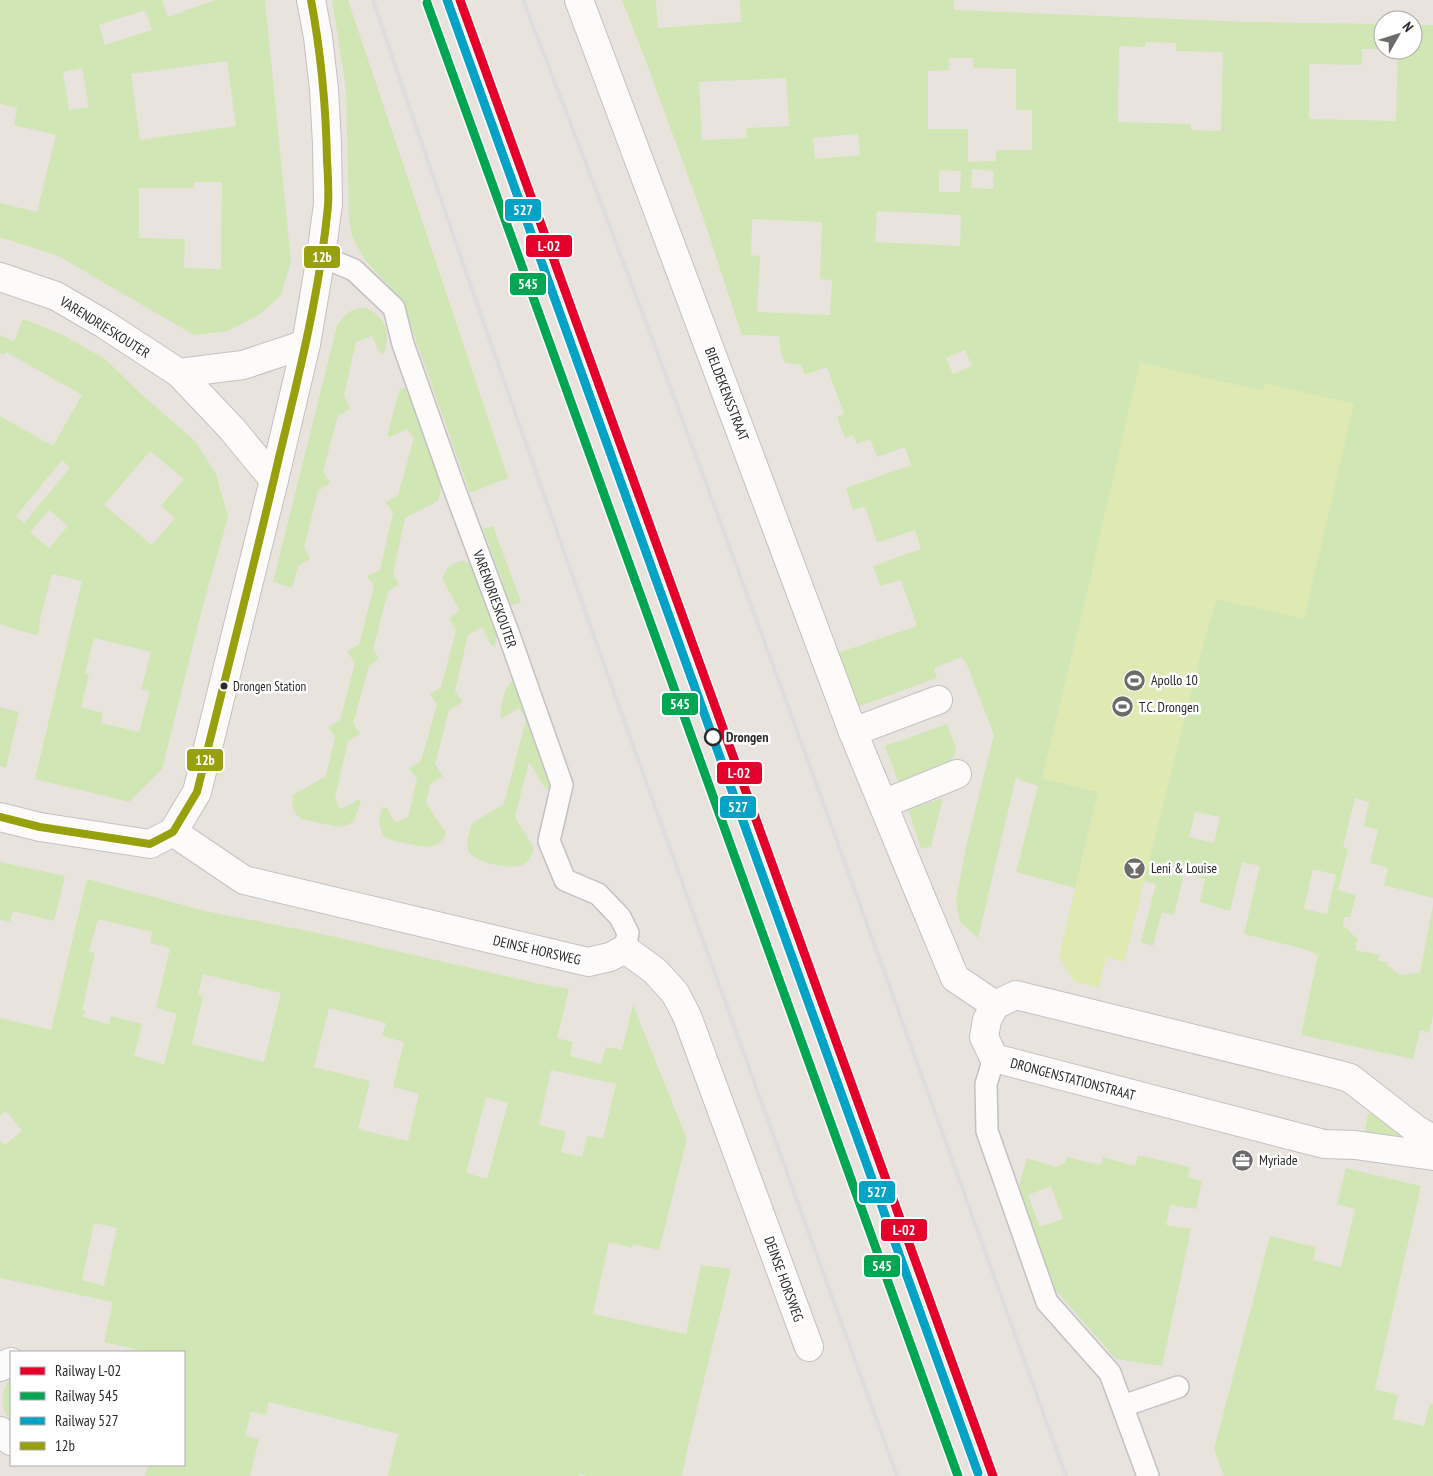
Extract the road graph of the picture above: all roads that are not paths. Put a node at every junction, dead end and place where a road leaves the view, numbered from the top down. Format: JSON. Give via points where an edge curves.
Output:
{"nodes":[{"id":1,"x":311,"y":0,"type":"edge"},
{"id":2,"x":579,"y":0,"type":"edge"},
{"id":3,"x":321,"y":256,"type":"junction"},
{"id":4,"x":0,"y":277,"type":"edge"},
{"id":5,"x":306,"y":344,"type":"junction"},
{"id":6,"x":179,"y":373,"type":"junction"},
{"id":7,"x":274,"y":480,"type":"junction"},
{"id":8,"x":938,"y":700,"type":"dead end"},
{"id":9,"x":853,"y":732,"type":"junction"},
{"id":10,"x":957,"y":774,"type":"dead end"},
{"id":11,"x":880,"y":796,"type":"junction"},
{"id":12,"x":0,"y":817,"type":"edge"},
{"id":13,"x":173,"y":832,"type":"junction"},
{"id":14,"x":625,"y":949,"type":"junction"},
{"id":15,"x":995,"y":1005,"type":"junction"},
{"id":16,"x":994,"y":1058,"type":"junction"},
{"id":17,"x":1433,"y":1139,"type":"edge"},
{"id":18,"x":1433,"y":1156,"type":"edge"},
{"id":19,"x":809,"y":1347,"type":"dead end"},
{"id":20,"x":1178,"y":1387,"type":"dead end"},
{"id":21,"x":1122,"y":1406,"type":"junction"},
{"id":22,"x":0,"y":1432,"type":"edge"},
{"id":23,"x":10,"y":1440,"type":"edge"},
{"id":24,"x":1148,"y":1476,"type":"edge"}],
"edges":[{"from":1,"to":3,"type":"street","via":[[324,89],[327,144],[328,204]]},
{"from":2,"to":9,"type":"street","name":"BIELDEKENSSTRAAT"},
{"from":3,"to":5,"type":"street"},
{"from":3,"to":14,"type":"lane","name":"VARENDRIESKOUTER","via":[[354,270],[394,308],[406,353],[562,785],[549,841],[565,880],[598,894],[620,917],[628,933]]},
{"from":4,"to":6,"type":"street","name":"VARENDRIESKOUTER","via":[[56,296]]},
{"from":5,"to":6,"type":"street","via":[[243,365]]},
{"from":5,"to":7,"type":"street"},
{"from":6,"to":7,"type":"street","name":"VARENDRIESKOUTER"},
{"from":7,"to":13,"type":"street","via":[[196,792]]},
{"from":8,"to":9,"type":"street"},
{"from":9,"to":11,"type":"street","name":"BIELDEKENSSTRAAT"},
{"from":10,"to":11,"type":"street"},
{"from":11,"to":15,"type":"street","name":"BIELDEKENSSTRAAT","via":[[955,978]]},
{"from":12,"to":13,"type":"street","via":[[40,827],[150,844]]},
{"from":13,"to":14,"type":"street","name":"DEINSE HORSWEG","via":[[244,880],[588,962],[610,958]]},
{"from":14,"to":19,"type":"street","name":"DEINSE HORSWEG","via":[[655,971],[675,994],[687,1016]]},
{"from":15,"to":16,"type":"street","name":"DRONGENSTATIONSTRAAT","via":[[987,1020],[984,1038]]},
{"from":15,"to":17,"type":"street","via":[[1016,995],[1350,1078]]},
{"from":16,"to":18,"type":"street","name":"DRONGENSTATIONSTRAAT","via":[[1324,1144]]},
{"from":16,"to":21,"type":"lane","via":[[986,1084],[987,1131],[1047,1302],[1110,1373]]},
{"from":20,"to":21,"type":"lane"},
{"from":21,"to":24,"type":"lane"},
{"from":22,"to":23,"type":"street"}]}
